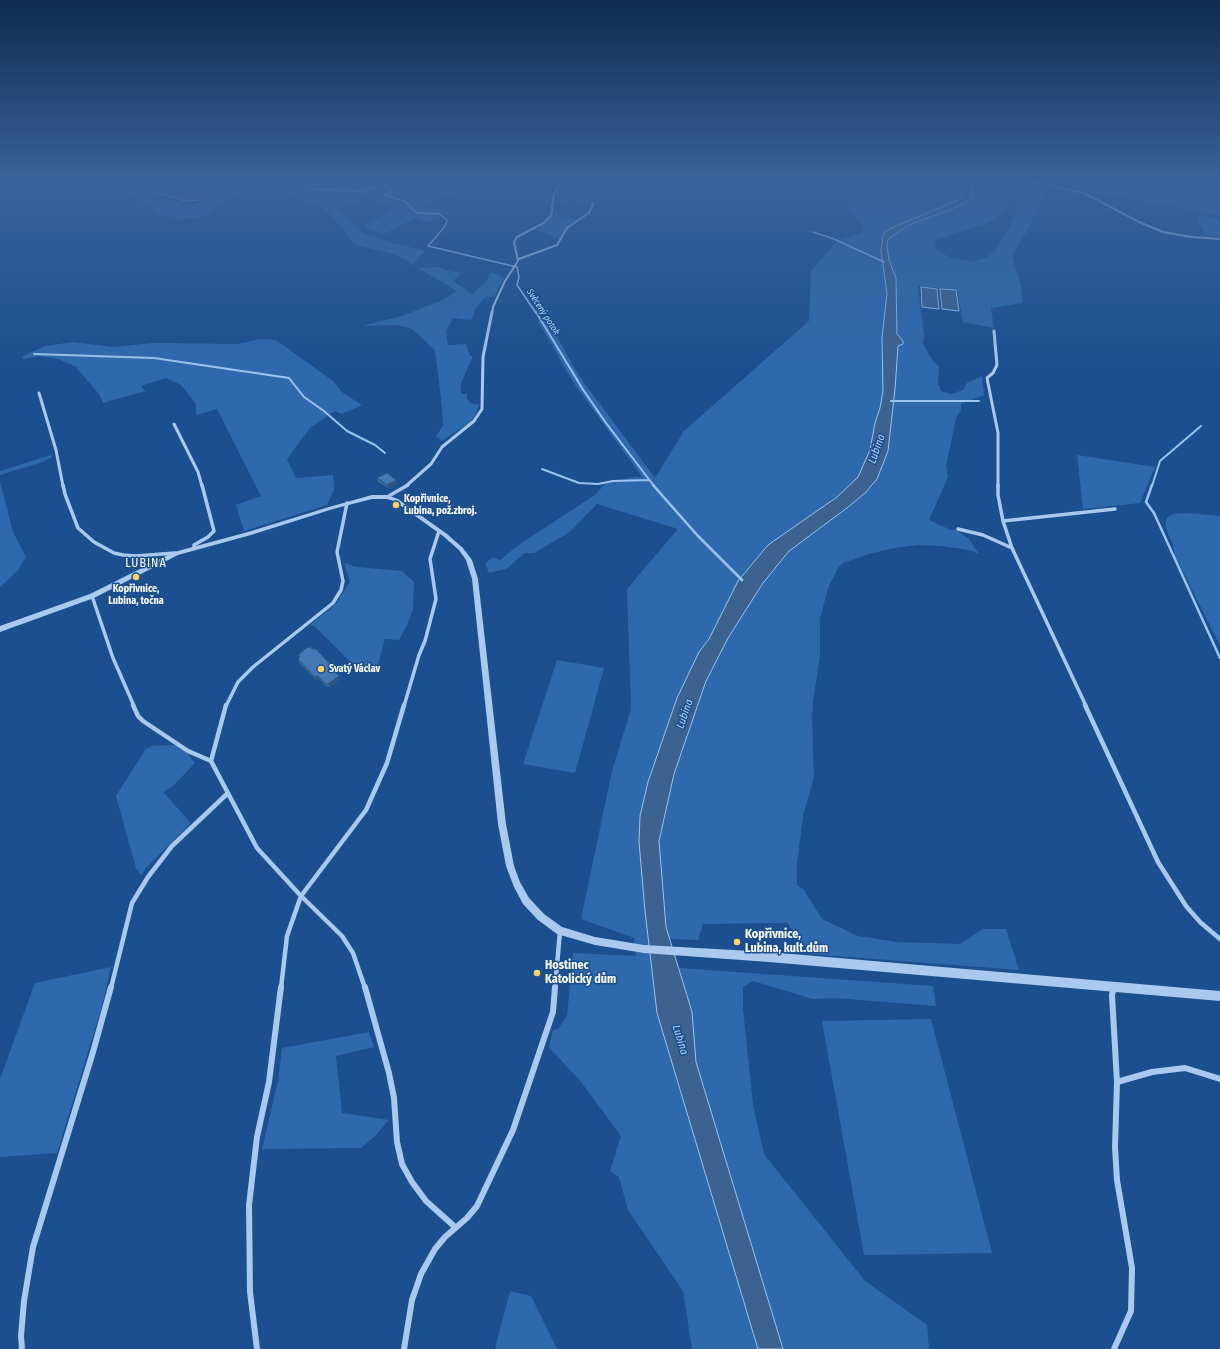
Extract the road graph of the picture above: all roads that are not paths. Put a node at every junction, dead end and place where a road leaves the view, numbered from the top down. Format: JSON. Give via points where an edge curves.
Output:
{"nodes":[{"id":1,"x":515,"y":241,"type":"edge"},
{"id":2,"x":559,"y":241,"type":"edge"},
{"id":3,"x":518,"y":259,"type":"junction"},
{"id":4,"x":994,"y":331,"type":"dead end"},
{"id":5,"x":39,"y":393,"type":"dead end"},
{"id":6,"x":174,"y":424,"type":"dead end"},
{"id":7,"x":388,"y":497,"type":"junction"},
{"id":8,"x":347,"y":503,"type":"junction"},
{"id":9,"x":1115,"y":509,"type":"dead end"},
{"id":10,"x":1003,"y":521,"type":"junction"},
{"id":11,"x":958,"y":529,"type":"dead end"},
{"id":12,"x":439,"y":531,"type":"junction"},
{"id":13,"x":194,"y":548,"type":"junction"},
{"id":14,"x":1012,"y":548,"type":"junction"},
{"id":15,"x":176,"y":553,"type":"junction"},
{"id":16,"x":92,"y":596,"type":"junction"},
{"id":17,"x":0,"y":629,"type":"edge"},
{"id":18,"x":211,"y":761,"type":"junction"},
{"id":19,"x":228,"y":793,"type":"junction"},
{"id":20,"x":301,"y":896,"type":"junction"},
{"id":21,"x":560,"y":931,"type":"junction"},
{"id":22,"x":1220,"y":939,"type":"edge"},
{"id":23,"x":1114,"y":987,"type":"junction"},
{"id":24,"x":1220,"y":996,"type":"edge"},
{"id":25,"x":1220,"y":1079,"type":"edge"},
{"id":26,"x":1117,"y":1082,"type":"junction"},
{"id":27,"x":454,"y":1227,"type":"junction"},
{"id":28,"x":22,"y":1349,"type":"edge"},
{"id":29,"x":257,"y":1349,"type":"edge"},
{"id":30,"x":404,"y":1349,"type":"edge"},
{"id":31,"x":1114,"y":1349,"type":"edge"}],
"edges":[{"from":1,"to":3,"type":"street"},
{"from":2,"to":3,"type":"street","via":[[557,245]]},
{"from":3,"to":7,"type":"street","via":[[493,307],[483,357],[482,409],[474,422],[442,447],[428,468]]},
{"from":4,"to":10,"type":"street","via":[[997,366],[994,373],[987,378],[998,433],[998,495]]},
{"from":5,"to":15,"type":"street","via":[[56,450],[64,494],[81,532],[114,553],[123,555]]},
{"from":6,"to":13,"type":"street","via":[[198,472],[213,523],[214,531],[194,545]]},
{"from":7,"to":8,"type":"street","via":[[372,497]]},
{"from":7,"to":12,"type":"street"},
{"from":8,"to":13,"type":"street"},
{"from":8,"to":18,"type":"street","via":[[337,552],[341,590],[333,603],[238,682],[227,702]]},
{"from":9,"to":10,"type":"street"},
{"from":10,"to":14,"type":"street"},
{"from":11,"to":14,"type":"street","via":[[983,535]]},
{"from":12,"to":20,"type":"street","via":[[430,559],[436,599],[396,735],[378,786],[366,810]]},
{"from":12,"to":21,"type":"street","via":[[466,554],[475,579],[502,824],[516,884],[526,901],[541,917]]},
{"from":13,"to":15,"type":"street"},
{"from":14,"to":22,"type":"street","via":[[1158,862],[1186,906]]},
{"from":15,"to":16,"type":"street"},
{"from":16,"to":17,"type":"street"},
{"from":16,"to":18,"type":"street","via":[[113,658],[138,716],[188,750]]},
{"from":18,"to":19,"type":"street"},
{"from":19,"to":20,"type":"street","via":[[257,848]]},
{"from":19,"to":28,"type":"street","via":[[172,846],[132,903],[93,1052],[33,1247],[24,1301]]},
{"from":20,"to":27,"type":"street","via":[[342,936],[353,953],[389,1073],[402,1164],[426,1201]]},
{"from":20,"to":29,"type":"street","via":[[287,936],[269,1082],[257,1137],[250,1189],[250,1292]]},
{"from":21,"to":23,"type":"street","via":[[595,941],[644,949],[769,957]]},
{"from":21,"to":27,"type":"street","via":[[553,1012],[513,1130],[477,1206],[467,1218]]},
{"from":23,"to":24,"type":"street"},
{"from":23,"to":26,"type":"street","via":[[1112,995]]},
{"from":25,"to":26,"type":"street","via":[[1185,1068],[1152,1072]]},
{"from":26,"to":31,"type":"street","via":[[1117,1180],[1132,1268],[1132,1293],[1131,1312]]},
{"from":27,"to":30,"type":"street","via":[[435,1249],[421,1274],[412,1300]]}]}
